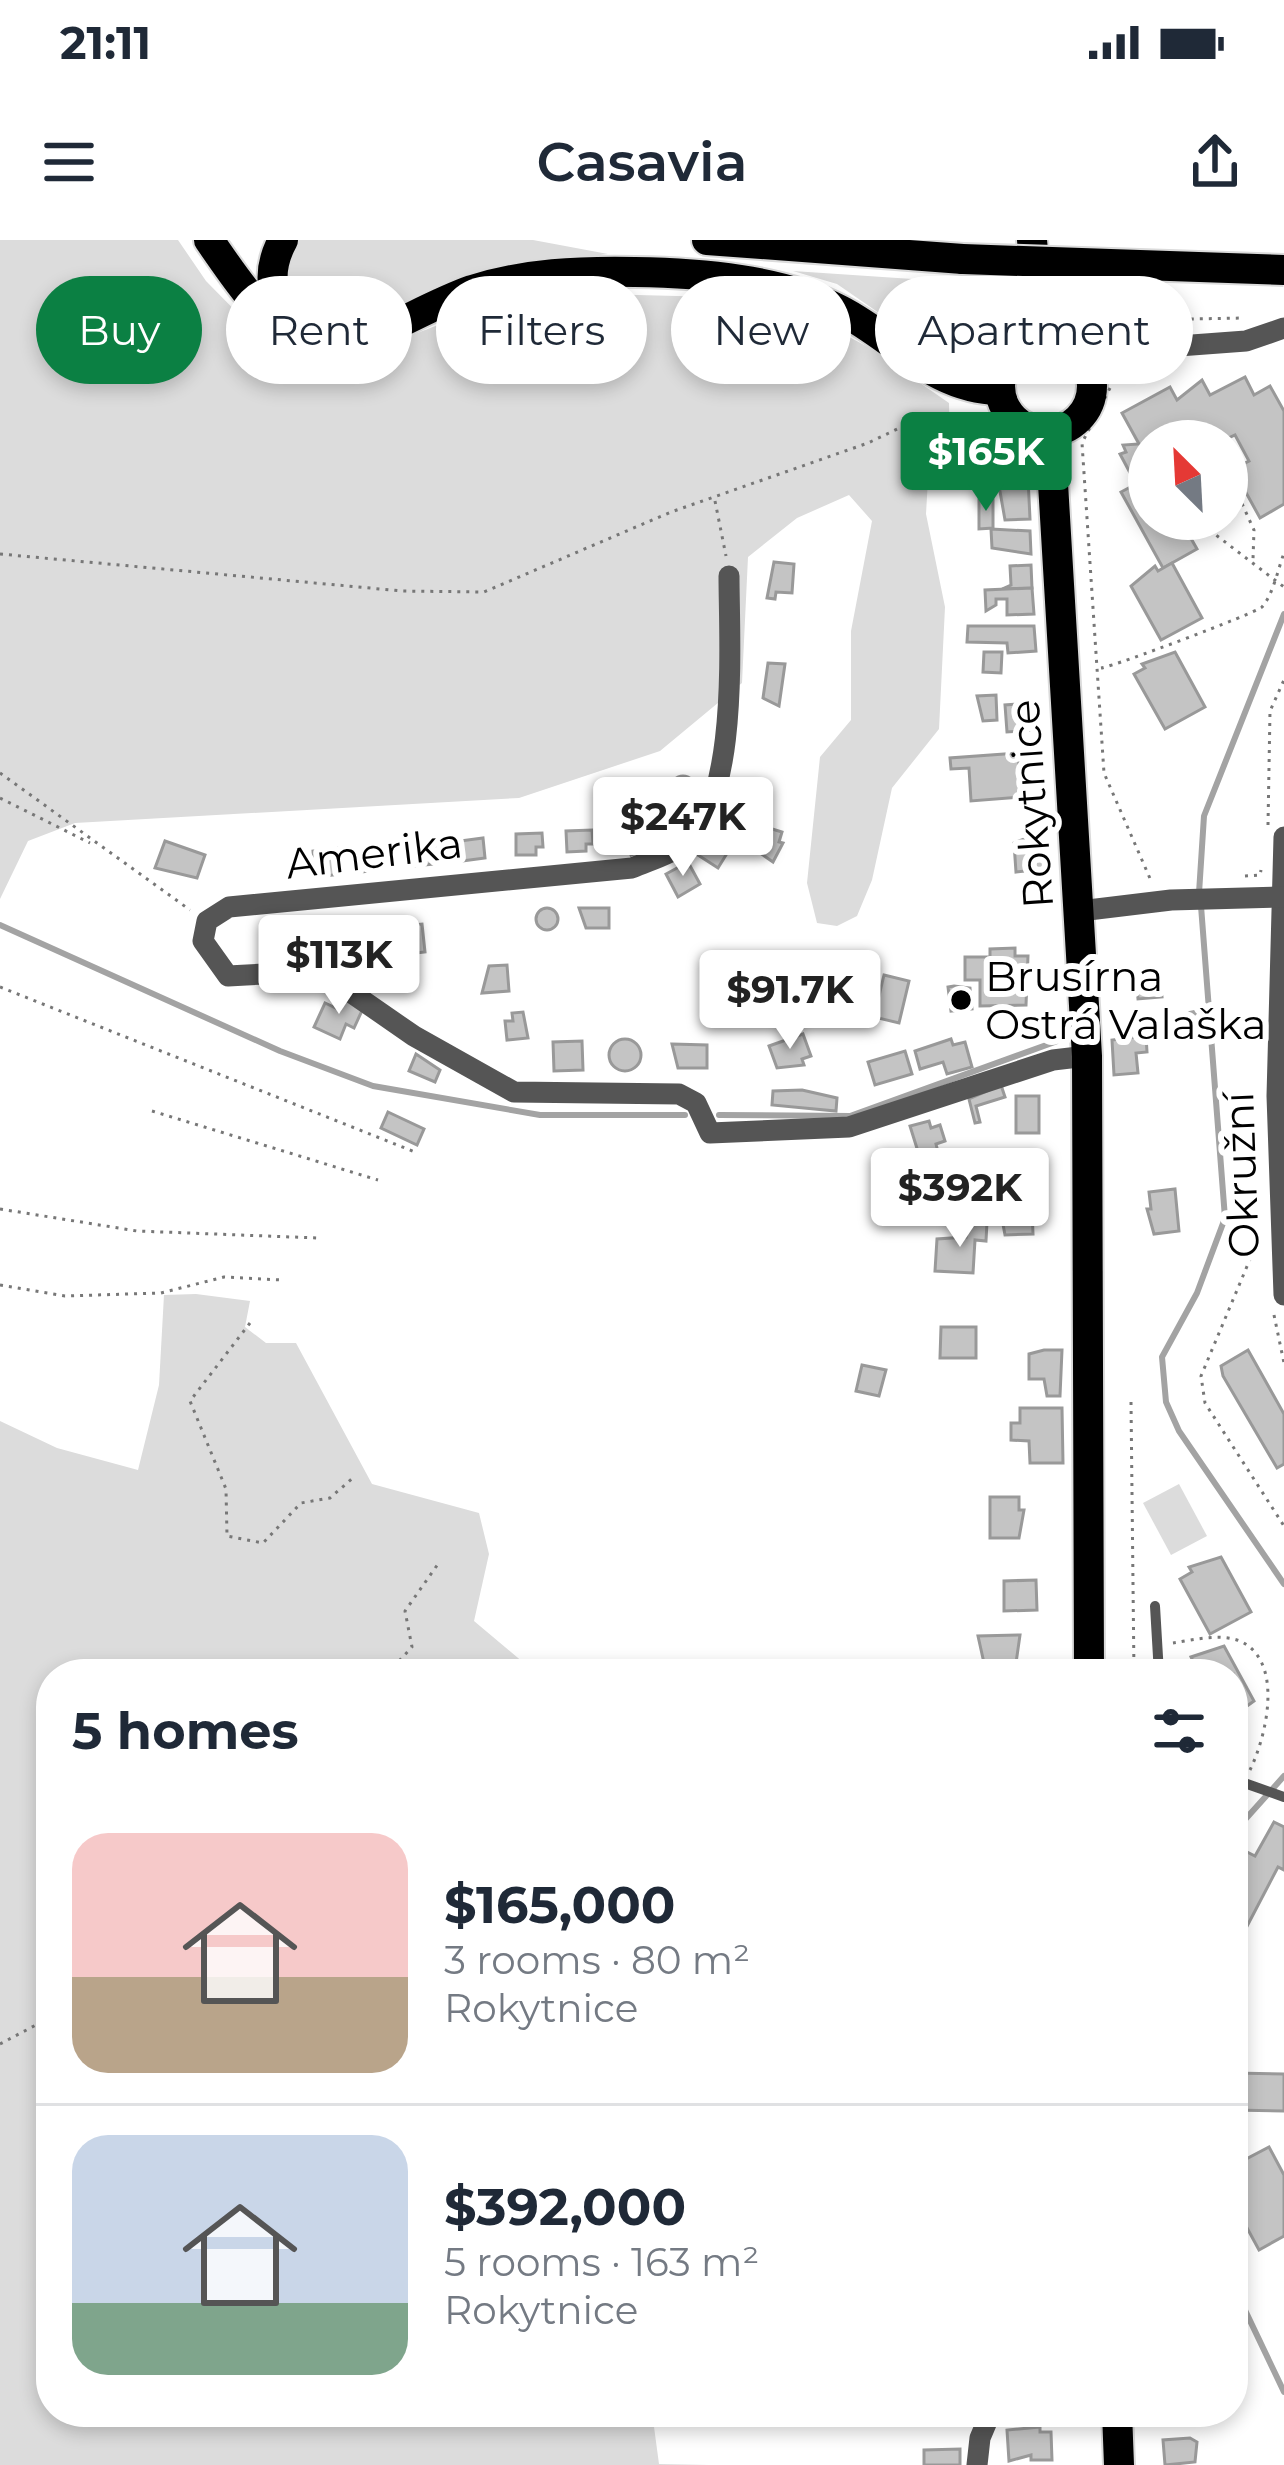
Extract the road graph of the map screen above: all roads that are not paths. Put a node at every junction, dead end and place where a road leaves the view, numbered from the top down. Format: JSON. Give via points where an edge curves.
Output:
{"nodes":[{"id":1,"x":209,"y":240,"type":"edge"},
{"id":2,"x":284,"y":240,"type":"edge"},
{"id":3,"x":707,"y":240,"type":"edge"},
{"id":4,"x":1032,"y":240,"type":"edge"},
{"id":5,"x":879,"y":247,"type":"edge"},
{"id":6,"x":1284,"y":270,"type":"edge"},
{"id":7,"x":235,"y":276,"type":"edge"},
{"id":8,"x":273,"y":276,"type":"edge"},
{"id":9,"x":1035,"y":276,"type":"edge"},
{"id":10,"x":412,"y":317,"type":"edge"},
{"id":11,"x":1284,"y":328,"type":"edge"},
{"id":12,"x":1193,"y":345,"type":"edge"},
{"id":13,"x":1001,"y":384,"type":"edge"},
{"id":14,"x":1091,"y":384,"type":"edge"},
{"id":15,"x":999,"y":389,"type":"junction"},
{"id":16,"x":1050,"y":433,"type":"junction"},
{"id":17,"x":729,"y":576,"type":"road end"},
{"id":18,"x":1276,"y":831,"type":"edge"},
{"id":19,"x":1282,"y":897,"type":"edge"},
{"id":20,"x":1080,"y":911,"type":"junction"},
{"id":21,"x":1087,"y":1056,"type":"junction"},
{"id":22,"x":1284,"y":1295,"type":"edge"},
{"id":23,"x":1155,"y":1606,"type":"dead end"},
{"id":24,"x":1089,"y":1659,"type":"edge"},
{"id":25,"x":1158,"y":1659,"type":"edge"},
{"id":26,"x":1248,"y":1784,"type":"edge"},
{"id":27,"x":1284,"y":1797,"type":"edge"},
{"id":28,"x":985,"y":2427,"type":"edge"},
{"id":29,"x":1118,"y":2427,"type":"edge"},
{"id":30,"x":977,"y":2465,"type":"edge"},
{"id":31,"x":1119,"y":2465,"type":"edge"}],
"edges":[{"from":1,"to":7,"type":"main road"},
{"from":2,"to":8,"type":"main road"},
{"from":3,"to":5,"type":"main road"},
{"from":4,"to":9,"type":"main road"},
{"from":5,"to":6,"type":"main road","bridge":true,"via":[[963,259]]},
{"from":10,"to":15,"type":"main road","via":[[513,279],[654,272],[801,294],[858,320],[945,381]]},
{"from":11,"to":12,"type":"street"},
{"from":13,"to":15,"type":"main road"},
{"from":14,"to":16,"type":"main road","via":[[1084,413]]},
{"from":15,"to":16,"type":"main road","via":[[1015,421]]},
{"from":16,"to":20,"type":"main road","name":"Rokytnice"},
{"from":17,"to":21,"type":"street","name":"Amerika","via":[[729,724],[713,796],[686,844],[632,868],[230,907],[207,921],[203,941],[228,976],[320,971],[514,1092],[679,1094],[696,1103],[710,1133],[849,1127]]},
{"from":18,"to":19,"type":"street","name":"Okružní"},
{"from":19,"to":20,"type":"street","via":[[1224,888]]},
{"from":19,"to":22,"type":"street","name":"Okružní"},
{"from":20,"to":21,"type":"main road","name":"Rokytnice"},
{"from":21,"to":24,"type":"main road","name":"Rokytnice"},
{"from":23,"to":25,"type":"lane"},
{"from":26,"to":27,"type":"lane"},
{"from":28,"to":30,"type":"street"},
{"from":29,"to":31,"type":"main road"}]}
